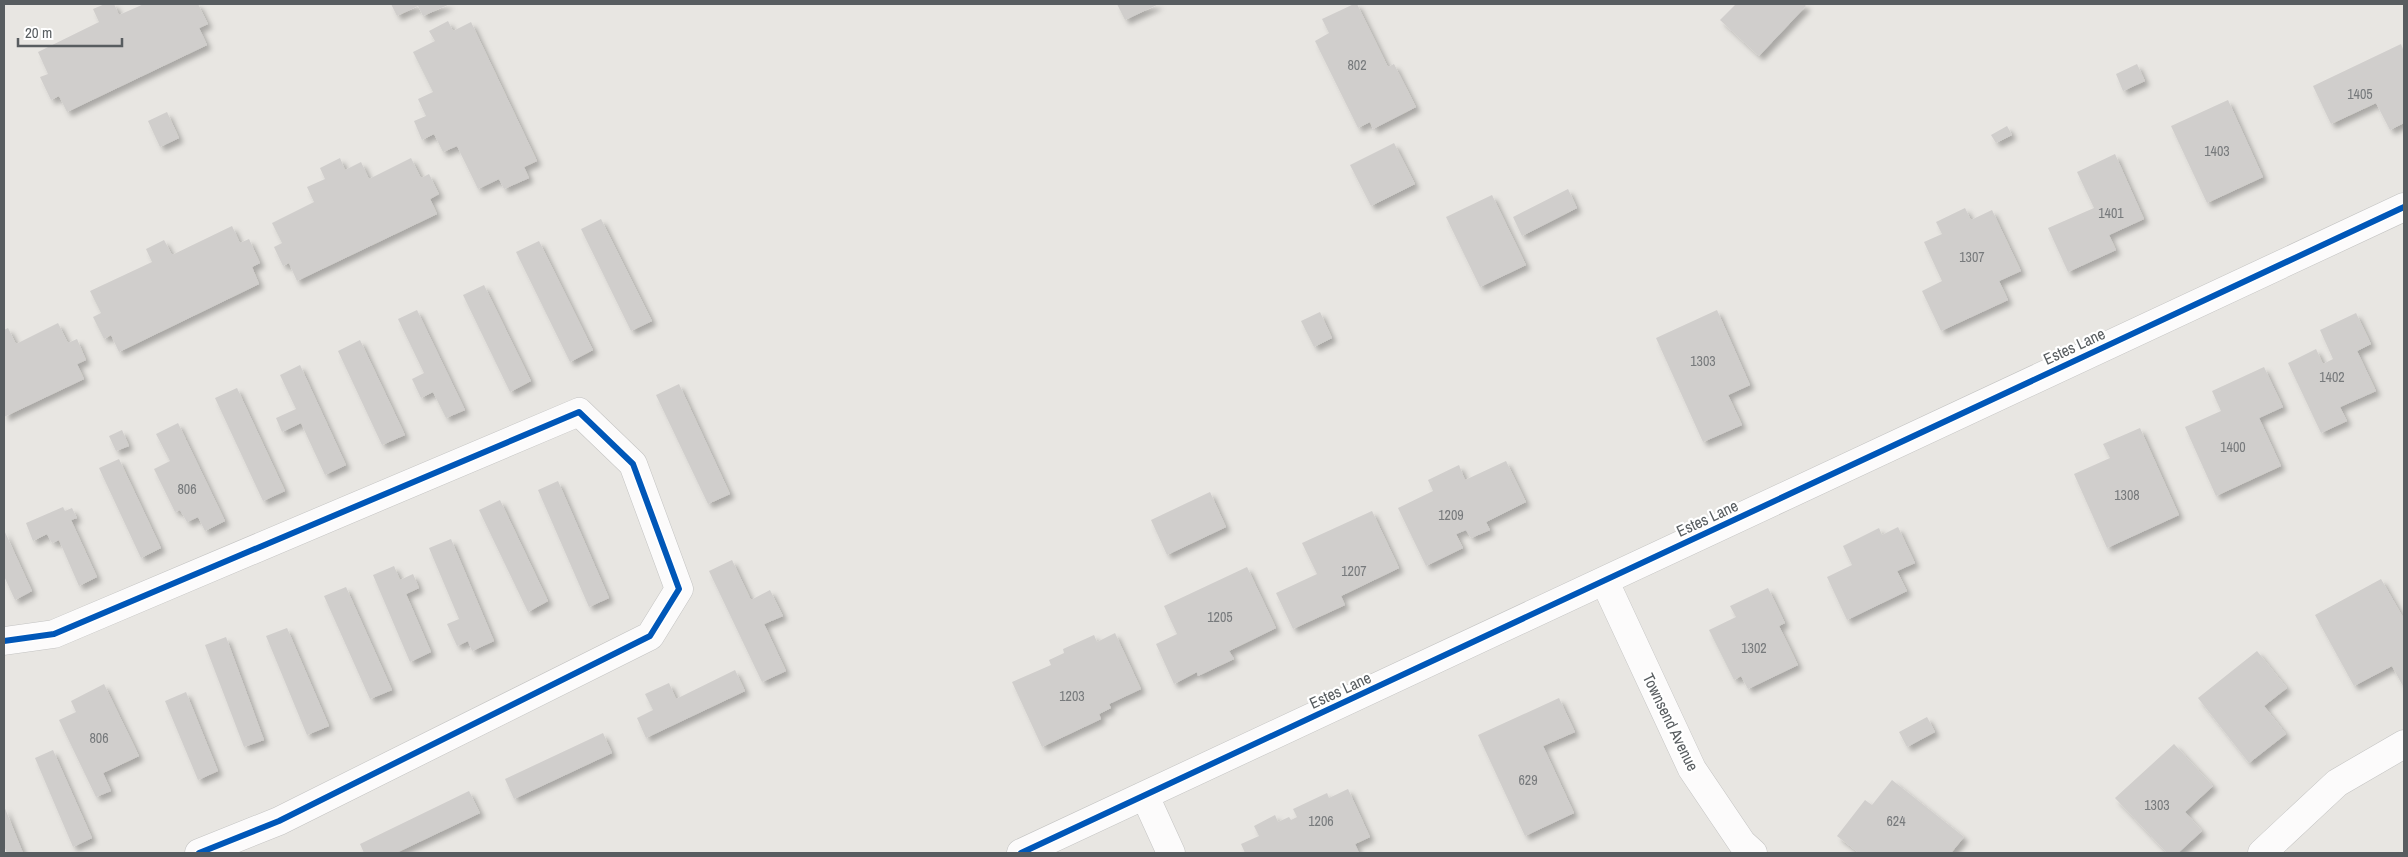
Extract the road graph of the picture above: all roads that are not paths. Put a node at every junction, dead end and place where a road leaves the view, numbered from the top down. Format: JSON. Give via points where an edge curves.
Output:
{"nodes":[{"id":1,"x":2404,"y":207,"type":"edge"},
{"id":2,"x":1605,"y":582,"type":"junction"},
{"id":3,"x":4,"y":641,"type":"edge"},
{"id":4,"x":2404,"y":744,"type":"edge"},
{"id":5,"x":1145,"y":796,"type":"junction"},
{"id":6,"x":200,"y":853,"type":"edge"},
{"id":7,"x":1021,"y":853,"type":"edge"},
{"id":8,"x":1171,"y":853,"type":"edge"},
{"id":9,"x":1753,"y":853,"type":"edge"},
{"id":10,"x":2262,"y":853,"type":"edge"}],
"edges":[{"from":1,"to":2,"type":"street","name":"Estes Lane"},
{"from":2,"to":5,"type":"street","name":"Estes Lane"},
{"from":2,"to":9,"type":"street","name":"Townsend Avenue","via":[[1692,768],[1742,843]]},
{"from":3,"to":6,"type":"street","via":[[54,634],[579,412],[633,464],[679,589],[650,636],[279,821]]},
{"from":4,"to":10,"type":"street","via":[[2337,783]]},
{"from":5,"to":7,"type":"street","name":"Estes Lane"},
{"from":5,"to":8,"type":"street"}]}
